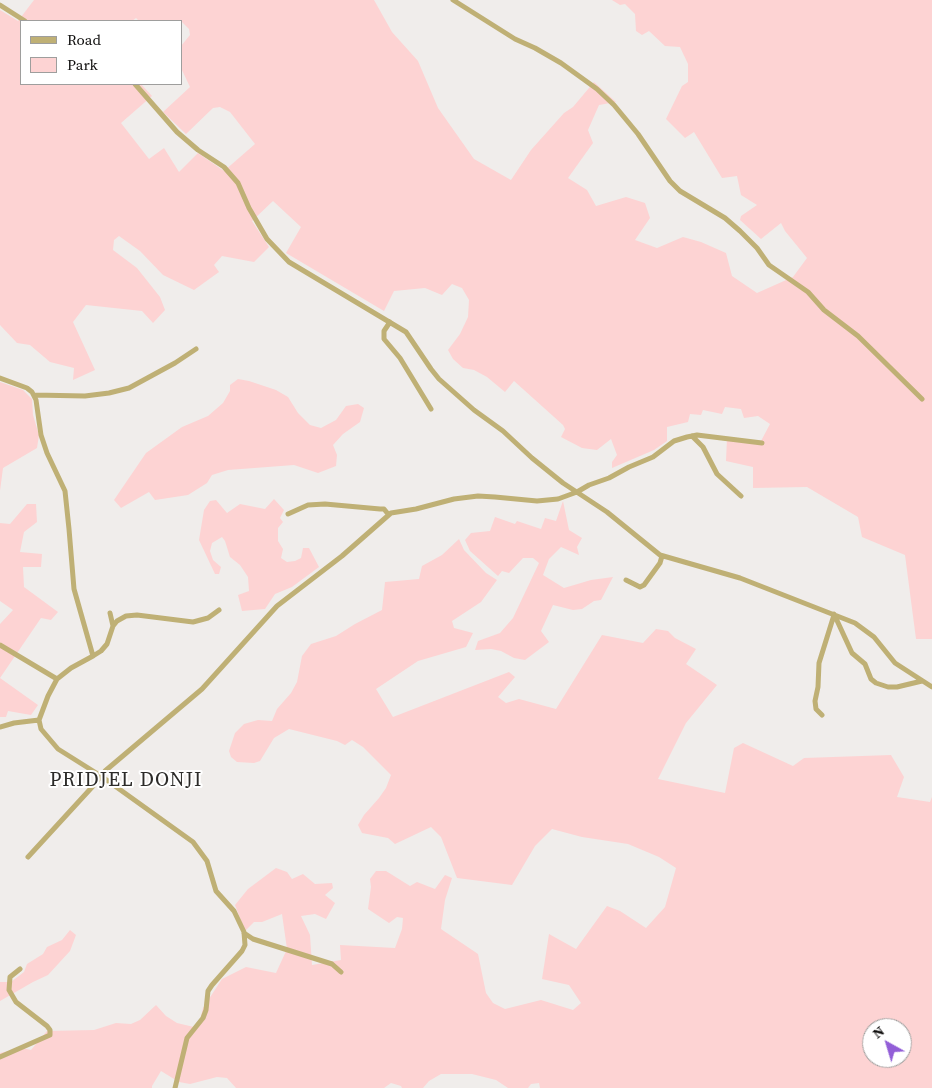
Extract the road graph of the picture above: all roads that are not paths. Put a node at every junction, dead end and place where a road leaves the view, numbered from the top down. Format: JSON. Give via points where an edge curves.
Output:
{"nodes":[{"id":1,"x":453,"y":0,"type":"edge"},
{"id":2,"x":0,"y":5,"type":"edge"},
{"id":3,"x":23,"y":20,"type":"edge"},
{"id":4,"x":136,"y":85,"type":"edge"},
{"id":5,"x":390,"y":322,"type":"junction"},
{"id":6,"x":196,"y":349,"type":"dead end"},
{"id":7,"x":0,"y":378,"type":"edge"},
{"id":8,"x":34,"y":395,"type":"junction"},
{"id":9,"x":922,"y":398,"type":"dead end"},
{"id":10,"x":431,"y":409,"type":"dead end"},
{"id":11,"x":692,"y":436,"type":"junction"},
{"id":12,"x":762,"y":443,"type":"dead end"},
{"id":13,"x":577,"y":492,"type":"junction"},
{"id":14,"x":741,"y":496,"type":"dead end"},
{"id":15,"x":288,"y":514,"type":"dead end"},
{"id":16,"x":388,"y":514,"type":"junction"},
{"id":17,"x":662,"y":556,"type":"junction"},
{"id":18,"x":626,"y":580,"type":"dead end"},
{"id":19,"x":219,"y":610,"type":"dead end"},
{"id":20,"x":110,"y":613,"type":"dead end"},
{"id":21,"x":834,"y":614,"type":"junction"},
{"id":22,"x":113,"y":626,"type":"junction"},
{"id":23,"x":0,"y":645,"type":"edge"},
{"id":24,"x":93,"y":656,"type":"junction"},
{"id":25,"x":57,"y":679,"type":"junction"},
{"id":26,"x":922,"y":681,"type":"junction"},
{"id":27,"x":932,"y":687,"type":"edge"},
{"id":28,"x":822,"y":715,"type":"dead end"},
{"id":29,"x":39,"y":720,"type":"junction"},
{"id":30,"x":0,"y":727,"type":"edge"},
{"id":31,"x":101,"y":776,"type":"junction"},
{"id":32,"x":28,"y":857,"type":"dead end"},
{"id":33,"x":244,"y":932,"type":"junction"},
{"id":34,"x":20,"y":969,"type":"dead end"},
{"id":35,"x":340,"y":972,"type":"dead end"},
{"id":36,"x":0,"y":1057,"type":"edge"},
{"id":37,"x":175,"y":1088,"type":"edge"}],
"edges":[{"from":1,"to":9,"type":"street","via":[[561,63],[597,89],[638,134],[680,191],[725,218],[757,248],[769,265],[808,292]]},
{"from":2,"to":3,"type":"street"},
{"from":4,"to":5,"type":"street","via":[[177,132],[224,167],[238,183],[268,239],[289,262]]},
{"from":5,"to":10,"type":"street","via":[[384,338]]},
{"from":5,"to":13,"type":"street","via":[[406,332],[439,379],[541,466]]},
{"from":6,"to":8,"type":"street","via":[[129,388],[85,396]]},
{"from":7,"to":8,"type":"street","via":[[27,388]]},
{"from":8,"to":24,"type":"street","via":[[41,436],[64,490],[74,588]]},
{"from":11,"to":12,"type":"street"},
{"from":11,"to":13,"type":"street","via":[[674,441],[653,458]]},
{"from":11,"to":14,"type":"street","via":[[703,447],[717,474]]},
{"from":13,"to":16,"type":"street","via":[[547,501],[495,496],[454,499]]},
{"from":13,"to":17,"type":"street"},
{"from":15,"to":16,"type":"street","via":[[308,505],[324,504],[380,509]]},
{"from":16,"to":31,"type":"street","via":[[342,556],[277,606],[202,689]]},
{"from":17,"to":18,"type":"street","via":[[644,585]]},
{"from":17,"to":21,"type":"street","via":[[722,572]]},
{"from":19,"to":22,"type":"street","via":[[198,622],[131,615],[121,618]]},
{"from":20,"to":22,"type":"street"},
{"from":21,"to":26,"type":"street","via":[[856,623],[874,637],[895,663]]},
{"from":21,"to":26,"type":"street","via":[[852,653],[865,664],[870,679],[897,687]]},
{"from":21,"to":28,"type":"street","via":[[820,663],[814,701]]},
{"from":22,"to":24,"type":"street","via":[[106,644]]},
{"from":23,"to":25,"type":"street"},
{"from":24,"to":25,"type":"street"},
{"from":25,"to":29,"type":"street"},
{"from":26,"to":27,"type":"street"},
{"from":29,"to":30,"type":"street"},
{"from":29,"to":31,"type":"street","via":[[41,729],[58,749]]},
{"from":31,"to":32,"type":"street"},
{"from":31,"to":33,"type":"street","via":[[193,842],[207,861],[216,891],[234,911]]},
{"from":33,"to":35,"type":"street","via":[[253,939],[332,964]]},
{"from":33,"to":37,"type":"street","via":[[242,951],[208,991],[203,1018],[187,1038]]},
{"from":34,"to":36,"type":"street","via":[[10,977],[9,990],[16,1002],[47,1026],[50,1035]]}]}
